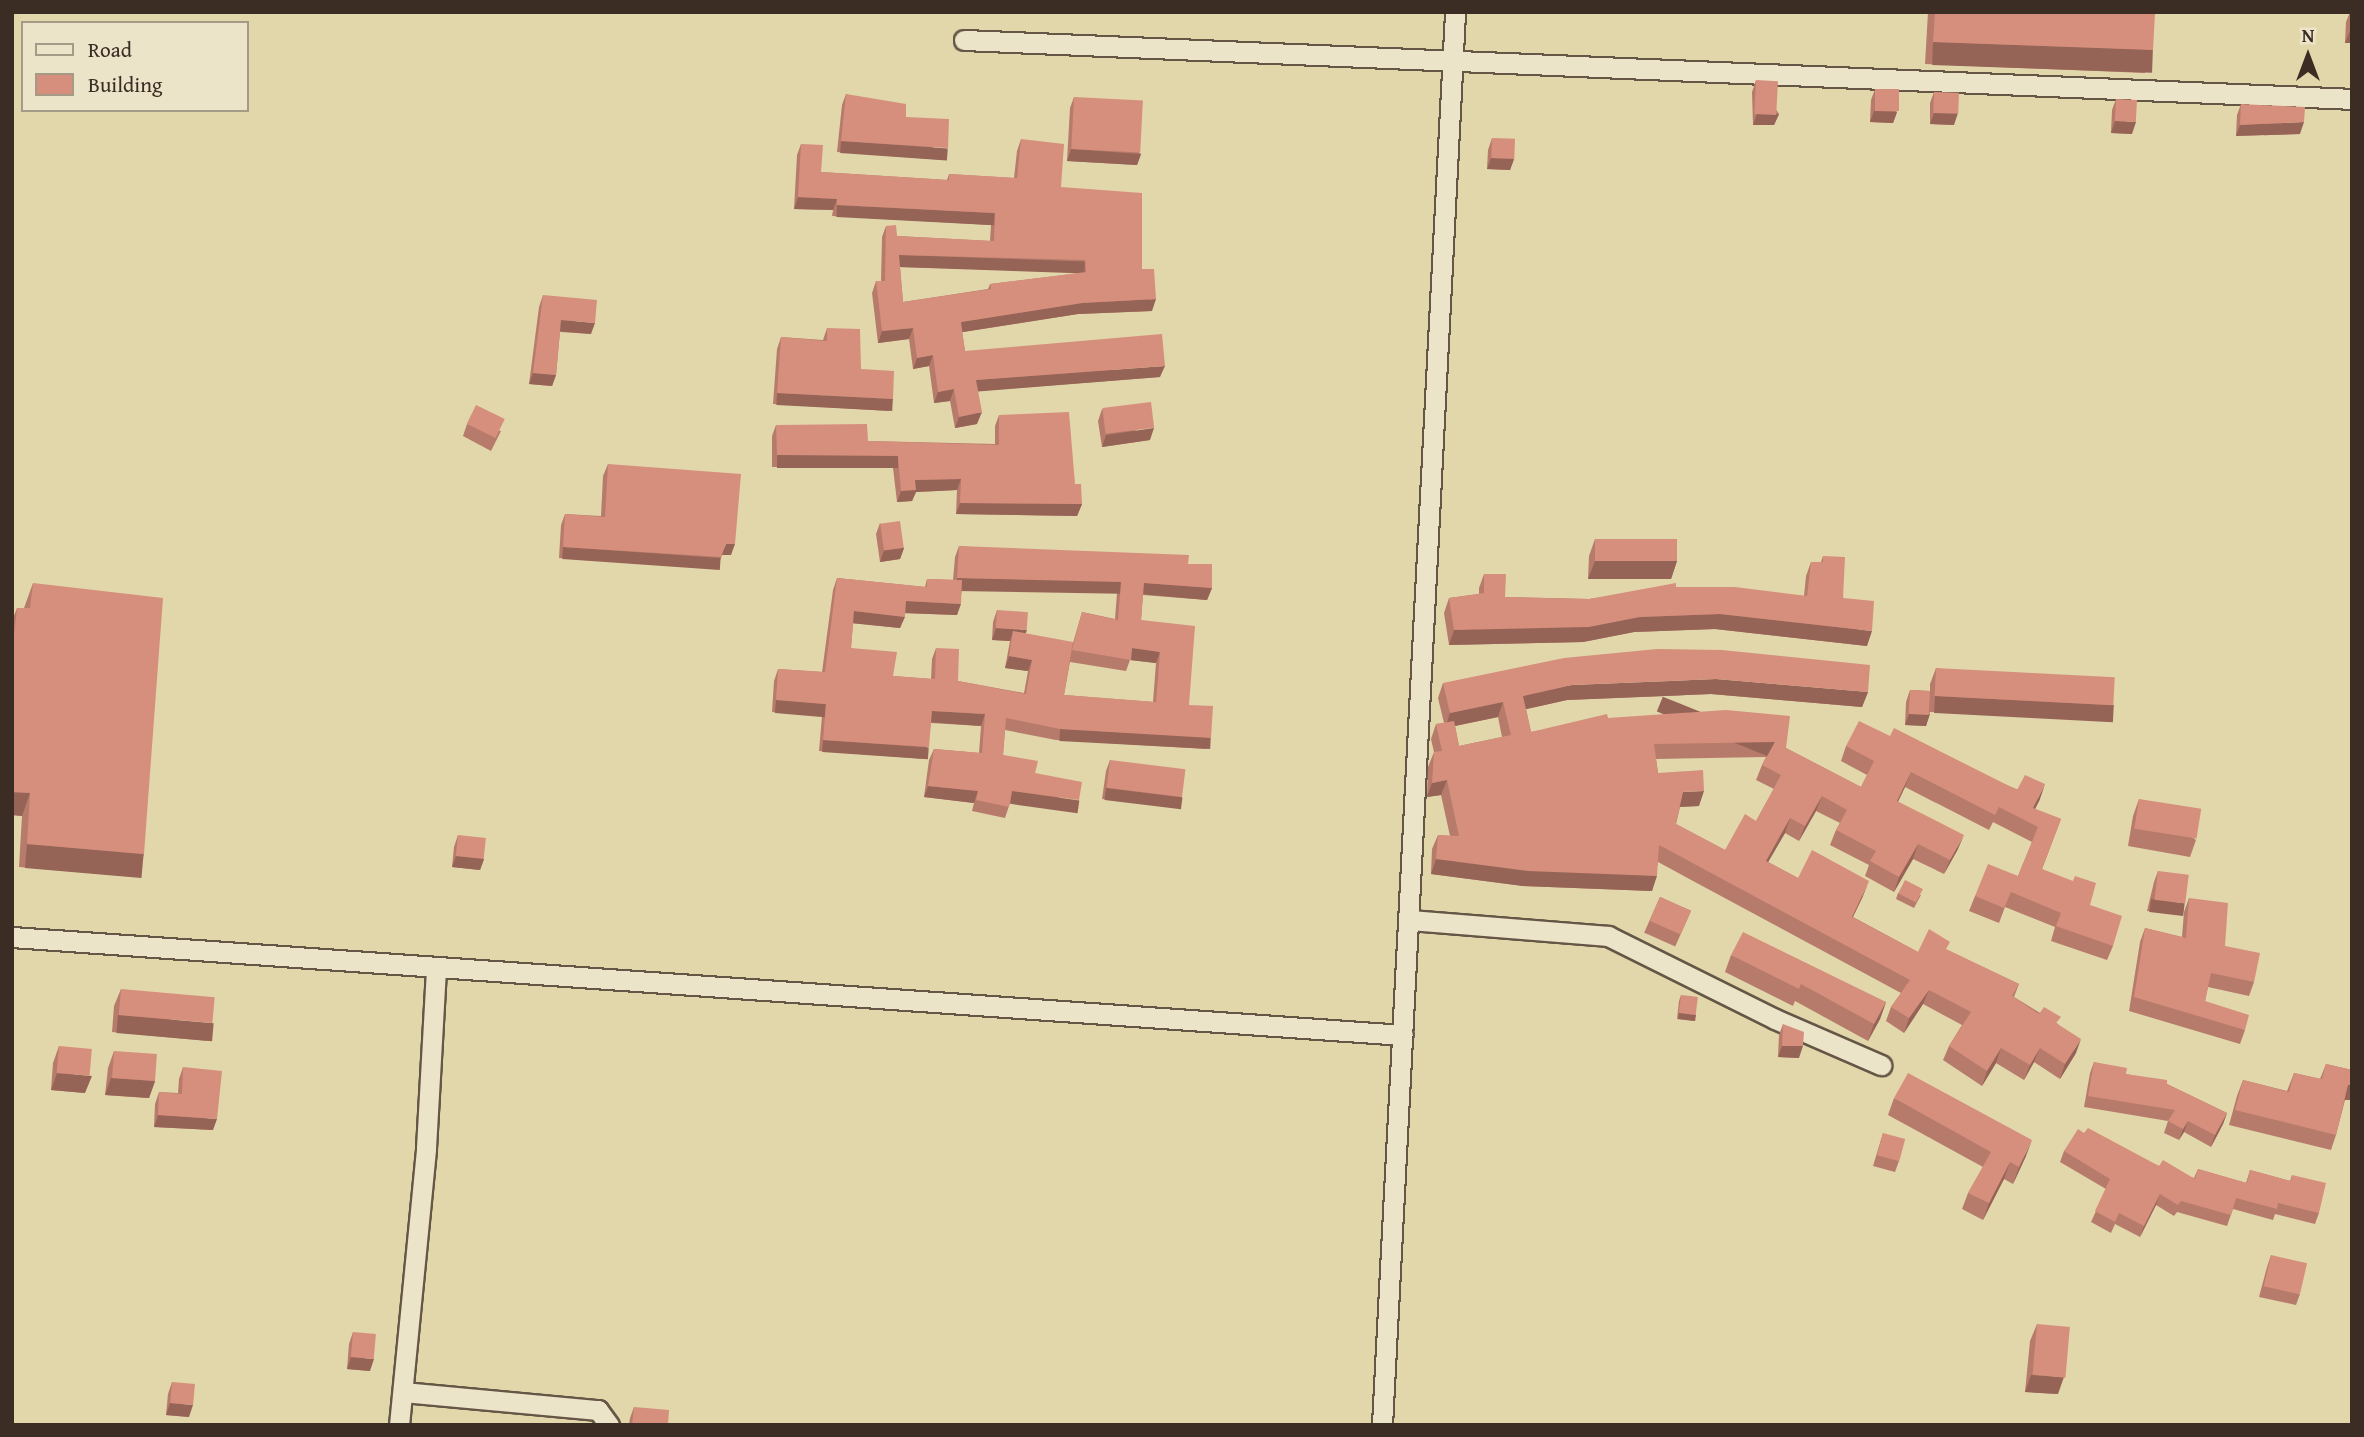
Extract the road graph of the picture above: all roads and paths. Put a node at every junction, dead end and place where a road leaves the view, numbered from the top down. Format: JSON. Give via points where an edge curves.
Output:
{"nodes":[{"id":1,"x":1455,"y":12,"type":"edge"},
{"id":2,"x":964,"y":40,"type":"dead end"},
{"id":3,"x":1453,"y":63,"type":"junction"},
{"id":4,"x":2352,"y":99,"type":"edge"},
{"id":5,"x":1410,"y":920,"type":"junction"},
{"id":6,"x":12,"y":937,"type":"edge"},
{"id":7,"x":436,"y":968,"type":"junction"},
{"id":8,"x":1403,"y":1035,"type":"junction"},
{"id":9,"x":1881,"y":1065,"type":"dead end"},
{"id":10,"x":403,"y":1392,"type":"junction"},
{"id":11,"x":399,"y":1425,"type":"edge"},
{"id":12,"x":609,"y":1425,"type":"edge"},
{"id":13,"x":1382,"y":1425,"type":"edge"}],
"edges":[{"from":1,"to":3,"type":"street"},
{"from":2,"to":3,"type":"street"},
{"from":3,"to":4,"type":"street"},
{"from":3,"to":5,"type":"street"},
{"from":5,"to":8,"type":"street"},
{"from":5,"to":9,"type":"street","via":[[1608,936],[1775,1019]]},
{"from":6,"to":7,"type":"street"},
{"from":7,"to":8,"type":"street"},
{"from":7,"to":10,"type":"street","via":[[426,1148]]},
{"from":8,"to":13,"type":"street"},
{"from":10,"to":11,"type":"street"},
{"from":10,"to":12,"type":"street","via":[[598,1410]]}]}
